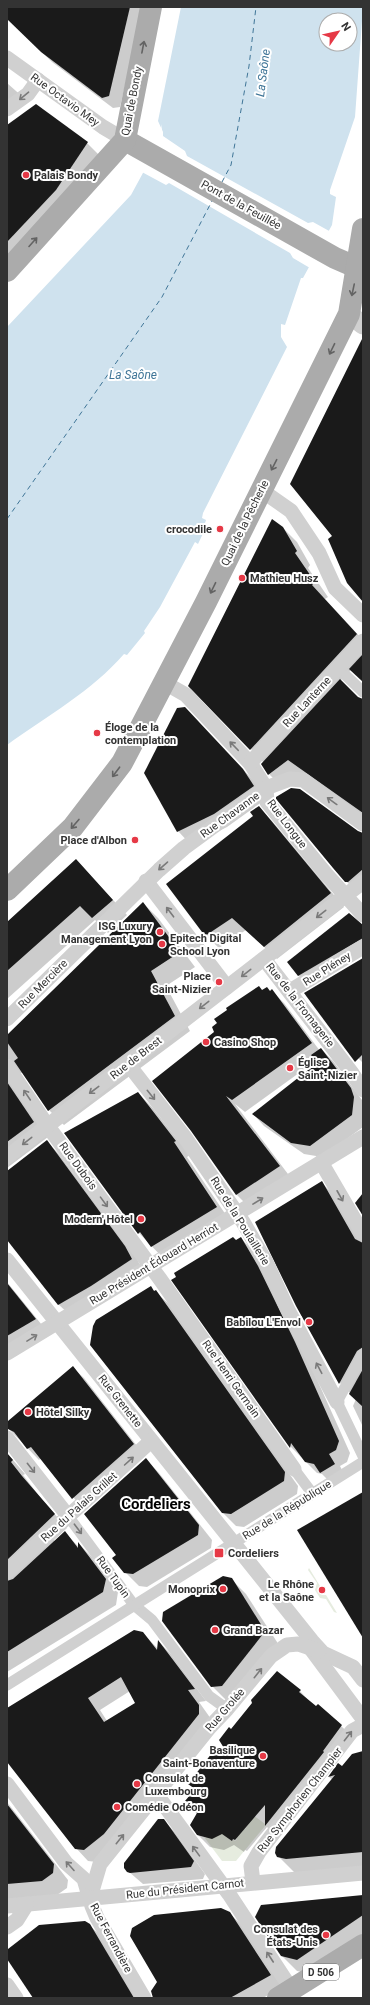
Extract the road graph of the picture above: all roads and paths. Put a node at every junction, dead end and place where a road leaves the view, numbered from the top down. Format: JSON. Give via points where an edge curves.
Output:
{"nodes":[{"id":1,"x":151,"y":7,"type":"edge"},
{"id":2,"x":7,"y":58,"type":"edge"},
{"id":3,"x":38,"y":80,"type":"junction"},
{"id":4,"x":7,"y":110,"type":"edge"},
{"id":5,"x":125,"y":140,"type":"junction"},
{"id":6,"x":363,"y":237,"type":"edge"},
{"id":7,"x":358,"y":268,"type":"junction"},
{"id":8,"x":7,"y":271,"type":"edge"},
{"id":9,"x":356,"y":320,"type":"edge"},
{"id":10,"x":261,"y":490,"type":"junction"},
{"id":11,"x":363,"y":615,"type":"edge"},
{"id":12,"x":363,"y":641,"type":"edge"},
{"id":13,"x":338,"y":668,"type":"junction"},
{"id":14,"x":164,"y":683,"type":"junction"},
{"id":15,"x":363,"y":692,"type":"edge"},
{"id":16,"x":250,"y":763,"type":"junction"},
{"id":17,"x":266,"y":788,"type":"junction"},
{"id":18,"x":363,"y":824,"type":"edge"},
{"id":19,"x":146,"y":881,"type":"junction"},
{"id":20,"x":363,"y":882,"type":"edge"},
{"id":21,"x":7,"y":890,"type":"edge"},
{"id":22,"x":346,"y":895,"type":"junction"},
{"id":23,"x":363,"y":915,"type":"edge"},
{"id":24,"x":363,"y":947,"type":"edge"},
{"id":25,"x":264,"y":959,"type":"junction"},
{"id":26,"x":227,"y":987,"type":"junction"},
{"id":27,"x":290,"y":992,"type":"junction"},
{"id":28,"x":7,"y":1019,"type":"edge"},
{"id":29,"x":128,"y":1064,"type":"junction"},
{"id":30,"x":7,"y":1066,"type":"edge"},
{"id":31,"x":363,"y":1090,"type":"edge"},
{"id":32,"x":47,"y":1125,"type":"junction"},
{"id":33,"x":363,"y":1136,"type":"edge"},
{"id":34,"x":7,"y":1157,"type":"edge"},
{"id":35,"x":322,"y":1162,"type":"junction"},
{"id":36,"x":238,"y":1214,"type":"junction"},
{"id":37,"x":363,"y":1234,"type":"edge"},
{"id":38,"x":7,"y":1260,"type":"edge"},
{"id":39,"x":150,"y":1265,"type":"junction"},
{"id":40,"x":57,"y":1322,"type":"junction"},
{"id":41,"x":7,"y":1354,"type":"edge"},
{"id":42,"x":363,"y":1354,"type":"edge"},
{"id":43,"x":337,"y":1402,"type":"junction"},
{"id":44,"x":7,"y":1438,"type":"edge"},
{"id":45,"x":151,"y":1441,"type":"junction"},
{"id":46,"x":363,"y":1456,"type":"edge"},
{"id":47,"x":363,"y":1462,"type":"edge"},
{"id":48,"x":294,"y":1469,"type":"joint"},
{"id":49,"x":312,"y":1493,"type":"junction"},
{"id":50,"x":68,"y":1516,"type":"junction"},
{"id":51,"x":233,"y":1543,"type":"junction"},
{"id":52,"x":7,"y":1572,"type":"edge"},
{"id":53,"x":134,"y":1605,"type":"junction"},
{"id":54,"x":295,"y":1620,"type":"junction"},
{"id":55,"x":287,"y":1645,"type":"junction"},
{"id":56,"x":317,"y":1650,"type":"junction"},
{"id":57,"x":358,"y":1664,"type":"edge"},
{"id":58,"x":332,"y":1677,"type":"junction"},
{"id":59,"x":363,"y":1680,"type":"edge"},
{"id":60,"x":7,"y":1685,"type":"edge"},
{"id":61,"x":227,"y":1709,"type":"junction"},
{"id":62,"x":363,"y":1718,"type":"edge"},
{"id":63,"x":363,"y":1725,"type":"edge"},
{"id":64,"x":7,"y":1784,"type":"edge"},
{"id":65,"x":157,"y":1795,"type":"junction"},
{"id":66,"x":363,"y":1873,"type":"edge"},
{"id":67,"x":253,"y":1882,"type":"junction"},
{"id":68,"x":222,"y":1885,"type":"junction"},
{"id":69,"x":90,"y":1898,"type":"junction"},
{"id":70,"x":27,"y":1904,"type":"junction"},
{"id":71,"x":7,"y":1906,"type":"edge"},
{"id":72,"x":7,"y":1927,"type":"edge"},
{"id":73,"x":357,"y":1950,"type":"edge"},
{"id":74,"x":7,"y":1985,"type":"edge"},
{"id":75,"x":285,"y":1994,"type":"edge"},
{"id":76,"x":16,"y":1998,"type":"edge"},
{"id":77,"x":144,"y":1998,"type":"edge"}],
"edges":[{"from":5,"to":1,"type":"main road","name":"Quai de Bondy","one_way":true},
{"from":2,"to":3,"type":"street","name":"Rue Octavio Mey"},
{"from":3,"to":4,"type":"street","one_way":true,"via":[[28,94]]},
{"from":3,"to":5,"type":"street","name":"Rue Octavio Mey"},
{"from":5,"to":7,"type":"main road","name":"Pont de la Feuillée"},
{"from":8,"to":5,"type":"main road","name":"Quai de Bondy","one_way":true},
{"from":6,"to":7,"type":"main road","name":"Quai de la Pêcherie"},
{"from":7,"to":9,"type":"main road","name":"Quai de la Pêcherie","one_way":true},
{"from":9,"to":10,"type":"main road","name":"Quai de la Pêcherie","one_way":true},
{"from":10,"to":11,"type":"street","via":[[291,511],[319,553],[335,588]]},
{"from":10,"to":14,"type":"main road","name":"Quai de la Pêcherie","one_way":true},
{"from":12,"to":13,"type":"street","name":"Rue Lanterne"},
{"from":13,"to":15,"type":"street"},
{"from":13,"to":16,"type":"street","name":"Rue Lanterne"},
{"from":16,"to":14,"type":"street","name":"Rue Longue","one_way":true,"via":[[186,695]]},
{"from":14,"to":21,"type":"main road","name":"Quai de la Pêcherie","one_way":true,"via":[[121,766],[73,827]]},
{"from":16,"to":17,"type":"street","name":"Rue Longue"},
{"from":18,"to":17,"type":"street","name":"Rue Chavanne","one_way":true,"via":[[303,780],[290,779]]},
{"from":17,"to":19,"type":"street","name":"Rue Chavanne","one_way":true,"via":[[181,851]]},
{"from":17,"to":22,"type":"street","name":"Rue Longue","via":[[267,802]]},
{"from":26,"to":19,"type":"street","one_way":true},
{"from":19,"to":28,"type":"street","name":"Rue Mercière"},
{"from":20,"to":22,"type":"street","name":"Rue de Brest"},
{"from":22,"to":23,"type":"street","name":"Rue Longue"},
{"from":22,"to":25,"type":"street","name":"Rue de Brest","one_way":true},
{"from":24,"to":27,"type":"street","name":"Rue Pléney"},
{"from":25,"to":26,"type":"street","name":"Rue de Brest","one_way":true},
{"from":25,"to":27,"type":"street","name":"Rue de la Fromagerie"},
{"from":26,"to":29,"type":"street","name":"Rue de Brest","one_way":true},
{"from":27,"to":31,"type":"street","name":"Rue de la Fromagerie"},
{"from":29,"to":32,"type":"street","name":"Rue de Brest","one_way":true},
{"from":29,"to":36,"type":"street","name":"Rue de la Poulaillerie","one_way":true,"via":[[184,1136]]},
{"from":32,"to":30,"type":"street","name":"Rue Dubois","one_way":true},
{"from":32,"to":34,"type":"street","name":"Rue de Brest","one_way":true},
{"from":32,"to":39,"type":"street","name":"Rue Dubois","one_way":true},
{"from":33,"to":35,"type":"street","name":"Rue Président Édouard Herriot"},
{"from":36,"to":35,"type":"street","name":"Rue Président Édouard Herriot","one_way":true},
{"from":35,"to":37,"type":"street","one_way":true},
{"from":36,"to":39,"type":"street","name":"Rue Président Édouard Herriot"},
{"from":43,"to":36,"type":"street","name":"Rue de la Poulaillerie","one_way":true,"via":[[288,1310],[266,1262]]},
{"from":38,"to":40,"type":"street","name":"Rue Grenette"},
{"from":39,"to":40,"type":"street","name":"Rue Président Édouard Herriot"},
{"from":39,"to":48,"type":"street","name":"Rue Henri Germain"},
{"from":41,"to":40,"type":"street","name":"Rue Président Édouard Herriot","one_way":true},
{"from":40,"to":45,"type":"street","name":"Rue Grenette"},
{"from":42,"to":43,"type":"street"},
{"from":43,"to":46,"type":"street","name":"Rue de la Poulaillerie"},
{"from":44,"to":50,"type":"street","name":"Rue Tupin","one_way":true},
{"from":50,"to":45,"type":"street","name":"Rue du Palais Grillet","one_way":true},
{"from":45,"to":51,"type":"street","name":"Rue Grenette"},
{"from":47,"to":49,"type":"street","name":"Rue de la République"},
{"from":48,"to":49,"type":"street","name":"Rue Henri Germain"},
{"from":49,"to":51,"type":"street","name":"Rue de la République"},
{"from":50,"to":52,"type":"street","name":"Rue du Palais Grillet"},
{"from":50,"to":53,"type":"street","name":"Rue Tupin","one_way":true},
{"from":51,"to":53,"type":"street","name":"Rue de la République"},
{"from":51,"to":54,"type":"street","name":"Rue Grenette"},
{"from":53,"to":60,"type":"street","name":"Rue de la République"},
{"from":53,"to":61,"type":"street","name":"Rue Tupin","via":[[152,1620],[210,1696]]},
{"from":54,"to":55,"type":"street","via":[[296,1631]]},
{"from":54,"to":56,"type":"street","name":"Rue Grenette"},
{"from":55,"to":56,"type":"street","via":[[298,1644]]},
{"from":61,"to":55,"type":"street","name":"Rue Grolée","one_way":true,"via":[[271,1656]]},
{"from":56,"to":57,"type":"street"},
{"from":56,"to":58,"type":"street","name":"Rue Grenette"},
{"from":57,"to":58,"type":"street"},
{"from":57,"to":59,"type":"street"},
{"from":58,"to":62,"type":"street","name":"Rue Grenette"},
{"from":61,"to":65,"type":"street","name":"Rue Grolée"},
{"from":67,"to":63,"type":"street","name":"Rue Symphorien Champier","one_way":true,"via":[[251,1866],[259,1852],[352,1731]]},
{"from":69,"to":64,"type":"street","name":"Rue Ferrandière","one_way":true,"via":[[84,1879],[66,1863]]},
{"from":68,"to":65,"type":"street","one_way":true},
{"from":69,"to":65,"type":"street","name":"Rue Grolée","one_way":true,"via":[[100,1864]]},
{"from":66,"to":67,"type":"street","name":"Rue du Président Carnot"},
{"from":67,"to":68,"type":"street","name":"Rue du Président Carnot"},
{"from":68,"to":69,"type":"street","name":"Rue du Président Carnot"},
{"from":75,"to":68,"type":"street","one_way":true},
{"from":69,"to":70,"type":"street","name":"Rue du Président Carnot"},
{"from":69,"to":77,"type":"street","name":"Rue Ferrandière","via":[[97,1918]]},
{"from":70,"to":71,"type":"street","name":"Rue du Président Carnot"},
{"from":70,"to":72,"type":"street","via":[[16,1920]]},
{"from":73,"to":75,"type":"main road","number":"D 506"},
{"from":74,"to":76,"type":"street"}]}
